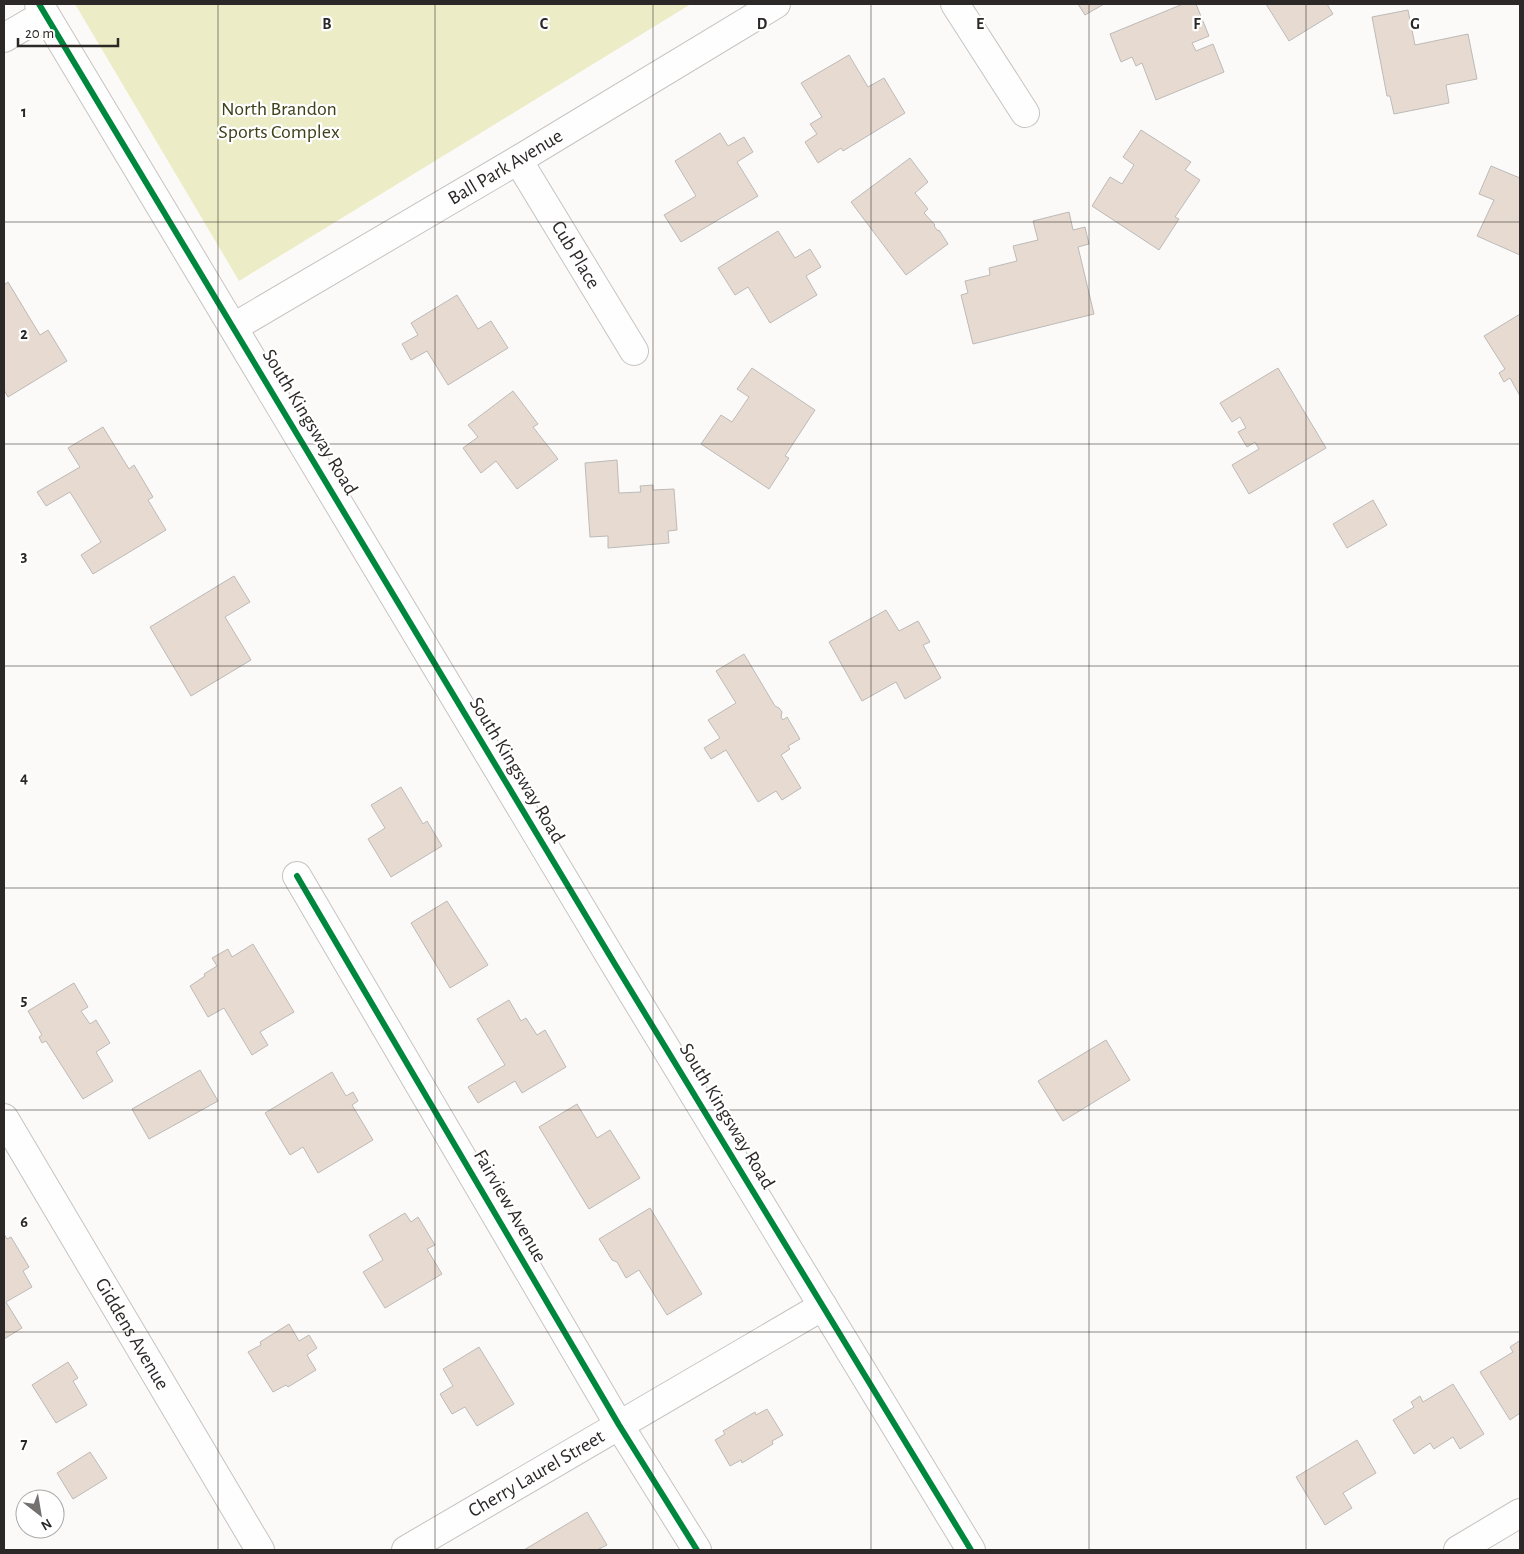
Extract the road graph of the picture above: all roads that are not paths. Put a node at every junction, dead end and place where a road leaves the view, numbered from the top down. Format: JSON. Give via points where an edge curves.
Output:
{"nodes":[{"id":1,"x":776,"y":4,"type":"edge"},
{"id":2,"x":955,"y":4,"type":"edge"},
{"id":3,"x":42,"y":9,"type":"edge"},
{"id":4,"x":4,"y":38,"type":"edge"},
{"id":5,"x":1025,"y":113,"type":"dead end"},
{"id":6,"x":518,"y":160,"type":"junction"},
{"id":7,"x":234,"y":327,"type":"junction"},
{"id":8,"x":634,"y":351,"type":"dead end"},
{"id":9,"x":297,"y":876,"type":"dead end"},
{"id":10,"x":4,"y":1118,"type":"edge"},
{"id":11,"x":824,"y":1306,"type":"junction"},
{"id":12,"x":620,"y":1425,"type":"junction"},
{"id":13,"x":1520,"y":1513,"type":"edge"},
{"id":14,"x":260,"y":1550,"type":"edge"},
{"id":15,"x":406,"y":1550,"type":"edge"},
{"id":16,"x":697,"y":1550,"type":"edge"},
{"id":17,"x":971,"y":1550,"type":"edge"},
{"id":18,"x":1458,"y":1550,"type":"edge"}],
"edges":[{"from":1,"to":6,"type":"street","name":"Ball Park Avenue"},
{"from":2,"to":5,"type":"street"},
{"from":3,"to":4,"type":"street"},
{"from":3,"to":7,"type":"street","name":"South Kingsway Road"},
{"from":6,"to":7,"type":"street","name":"Ball Park Avenue"},
{"from":6,"to":8,"type":"street","name":"Cub Place"},
{"from":7,"to":11,"type":"street","name":"South Kingsway Road","via":[[611,958]]},
{"from":9,"to":12,"type":"street","name":"Fairview Avenue"},
{"from":10,"to":14,"type":"street","name":"Giddens Avenue"},
{"from":11,"to":12,"type":"street","name":"Cherry Laurel Street"},
{"from":11,"to":17,"type":"street","name":"South Kingsway Road"},
{"from":12,"to":15,"type":"street","name":"Cherry Laurel Street"},
{"from":12,"to":16,"type":"street","name":"Fairview Avenue"},
{"from":13,"to":18,"type":"street"}]}
